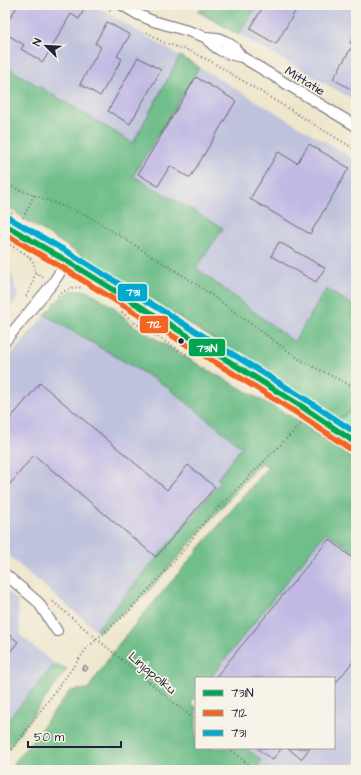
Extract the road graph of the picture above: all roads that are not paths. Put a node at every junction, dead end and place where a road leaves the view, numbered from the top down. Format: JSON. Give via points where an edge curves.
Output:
{"nodes":[{"id":1,"x":122,"y":5,"type":"edge"},
{"id":2,"x":356,"y":126,"type":"edge"},
{"id":3,"x":5,"y":225,"type":"edge"},
{"id":4,"x":67,"y":261,"type":"junction"},
{"id":5,"x":5,"y":341,"type":"edge"},
{"id":6,"x":356,"y":443,"type":"edge"},
{"id":7,"x":5,"y":574,"type":"edge"},
{"id":8,"x":57,"y":631,"type":"dead end"}],
"edges":[{"from":1,"to":2,"type":"street","name":"Mittatie","via":[[153,21],[205,38],[225,41],[242,57]]},
{"from":3,"to":4,"type":"main road"},
{"from":4,"to":5,"type":"street","via":[[53,283]]},
{"from":4,"to":6,"type":"main road"},
{"from":7,"to":8,"type":"street","via":[[38,602]]}]}
